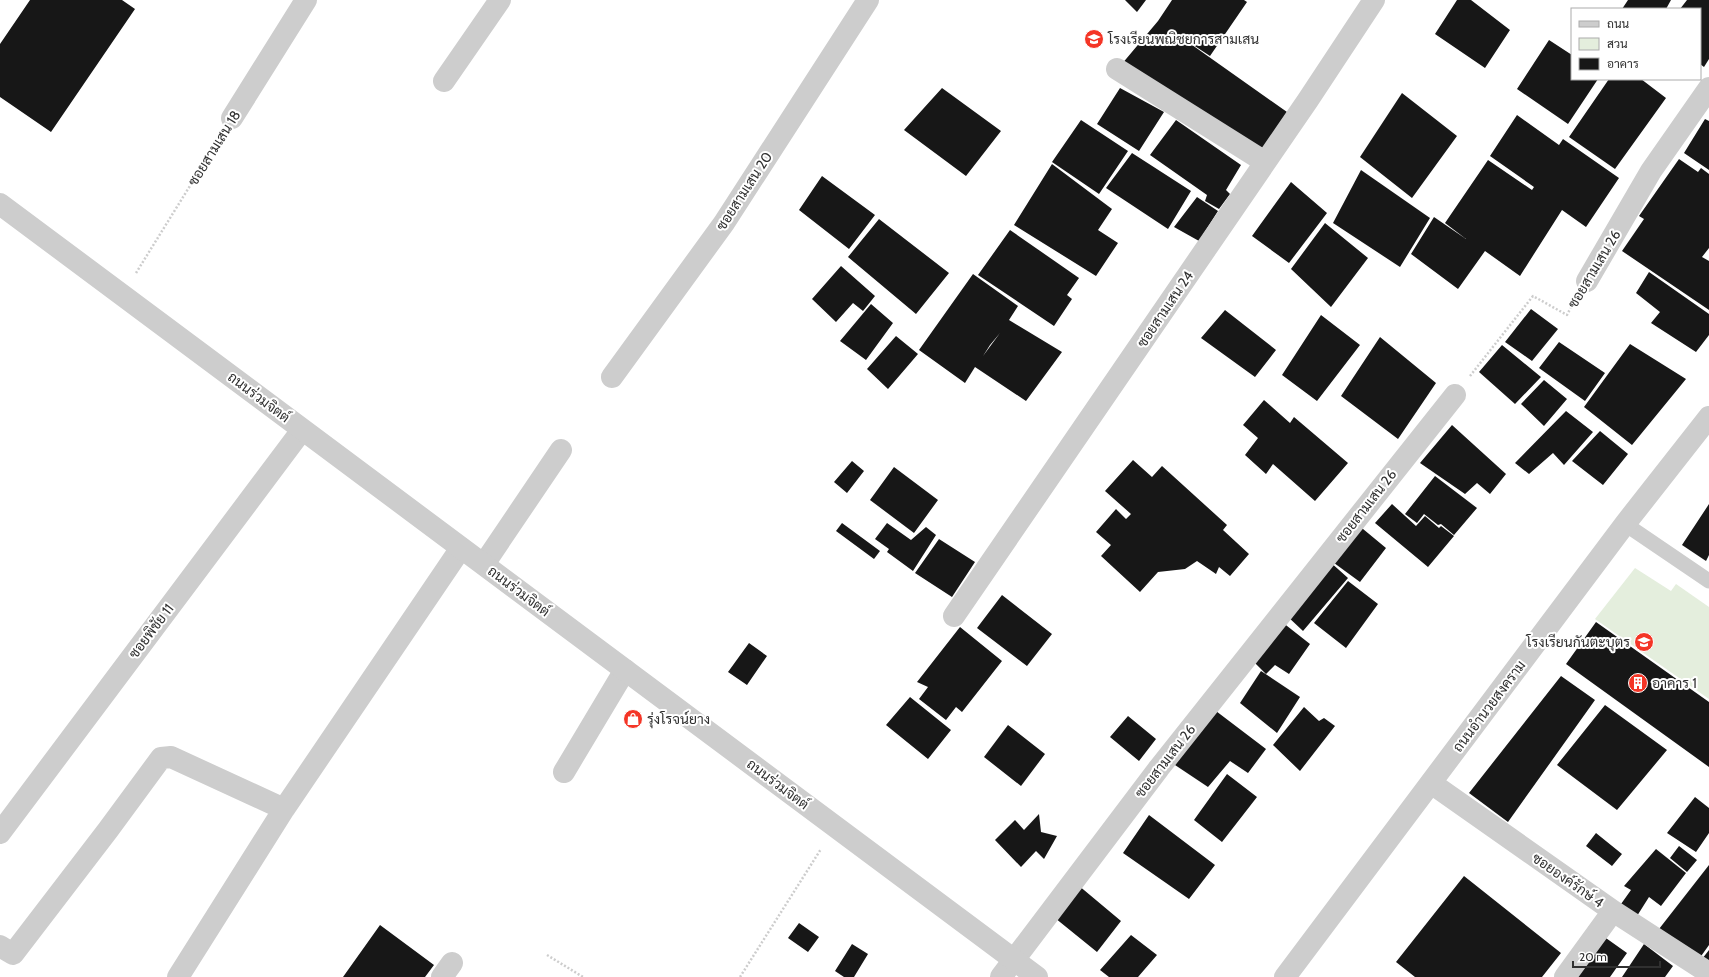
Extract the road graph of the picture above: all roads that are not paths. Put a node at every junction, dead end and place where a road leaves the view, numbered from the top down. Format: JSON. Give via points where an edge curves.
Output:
{"nodes":[{"id":1,"x":306,"y":0,"type":"edge"},
{"id":2,"x":500,"y":0,"type":"edge"},
{"id":3,"x":868,"y":0,"type":"edge"},
{"id":4,"x":1374,"y":0,"type":"edge"},
{"id":5,"x":1117,"y":69,"type":"dead end"},
{"id":6,"x":444,"y":81,"type":"dead end"},
{"id":7,"x":1709,"y":88,"type":"edge"},
{"id":8,"x":232,"y":118,"type":"road end"},
{"id":9,"x":1265,"y":162,"type":"junction"},
{"id":10,"x":0,"y":204,"type":"edge"},
{"id":11,"x":1587,"y":281,"type":"road end"},
{"id":12,"x":612,"y":377,"type":"dead end"},
{"id":13,"x":1455,"y":395,"type":"road end"},
{"id":14,"x":1709,"y":417,"type":"edge"},
{"id":15,"x":302,"y":430,"type":"junction"},
{"id":16,"x":561,"y":450,"type":"dead end"},
{"id":17,"x":1625,"y":524,"type":"junction"},
{"id":18,"x":461,"y":548,"type":"junction"},
{"id":19,"x":484,"y":564,"type":"junction"},
{"id":20,"x":1709,"y":581,"type":"edge"},
{"id":21,"x":954,"y":616,"type":"dead end"},
{"id":22,"x":625,"y":670,"type":"junction"},
{"id":23,"x":564,"y":772,"type":"dead end"},
{"id":24,"x":1431,"y":783,"type":"junction"},
{"id":25,"x":284,"y":809,"type":"junction"},
{"id":26,"x":0,"y":833,"type":"edge"},
{"id":27,"x":1612,"y":911,"type":"junction"},
{"id":28,"x":0,"y":946,"type":"edge"},
{"id":29,"x":1014,"y":960,"type":"junction"},
{"id":30,"x":1709,"y":973,"type":"edge"},
{"id":31,"x":178,"y":977,"type":"edge"},
{"id":32,"x":1001,"y":977,"type":"edge"},
{"id":33,"x":1037,"y":977,"type":"edge"},
{"id":34,"x":1285,"y":977,"type":"edge"},
{"id":35,"x":1565,"y":977,"type":"edge"}],
"edges":[{"from":1,"to":8,"type":"street","name":"ซอยสามเสน 18"},
{"from":2,"to":6,"type":"street"},
{"from":3,"to":12,"type":"street","name":"ซอยสามเสน 20","via":[[724,223]]},
{"from":4,"to":9,"type":"street","name":"ซอยสามเสน 24"},
{"from":5,"to":9,"type":"street"},
{"from":7,"to":11,"type":"street","name":"ซอยสามเสน 26","via":[[1651,171]]},
{"from":9,"to":21,"type":"street","name":"ซอยสามเสน 24"},
{"from":10,"to":15,"type":"street","name":"ถนนร่วมจิตต์"},
{"from":13,"to":29,"type":"street","name":"ซอยสามเสน 26","via":[[1159,768]]},
{"from":14,"to":17,"type":"street","name":"ถนนอำนวยสงคราม"},
{"from":15,"to":18,"type":"street","name":"ถนนร่วมจิตต์"},
{"from":15,"to":26,"type":"street","name":"ซอยพิชัย 11"},
{"from":16,"to":19,"type":"street"},
{"from":17,"to":20,"type":"lane"},
{"from":17,"to":24,"type":"street","name":"ถนนอำนวยสงคราม"},
{"from":18,"to":19,"type":"street","name":"ถนนร่วมจิตต์"},
{"from":18,"to":25,"type":"street"},
{"from":19,"to":22,"type":"street","name":"ถนนร่วมจิตต์"},
{"from":22,"to":23,"type":"street"},
{"from":22,"to":29,"type":"street","name":"ถนนร่วมจิตต์"},
{"from":24,"to":27,"type":"street","name":"ซอยองค์รักษ์ 4"},
{"from":24,"to":34,"type":"street","name":"ถนนอำนวยสงคราม"},
{"from":25,"to":28,"type":"street","via":[[171,757],[160,758],[13,954]]},
{"from":25,"to":31,"type":"street"},
{"from":27,"to":30,"type":"street","name":"ซอยองค์รักษ์ 4"},
{"from":27,"to":35,"type":"street"},
{"from":29,"to":32,"type":"street","name":"ซอยสามเสน 26"},
{"from":29,"to":33,"type":"street","name":"ถนนร่วมจิตต์"}]}
